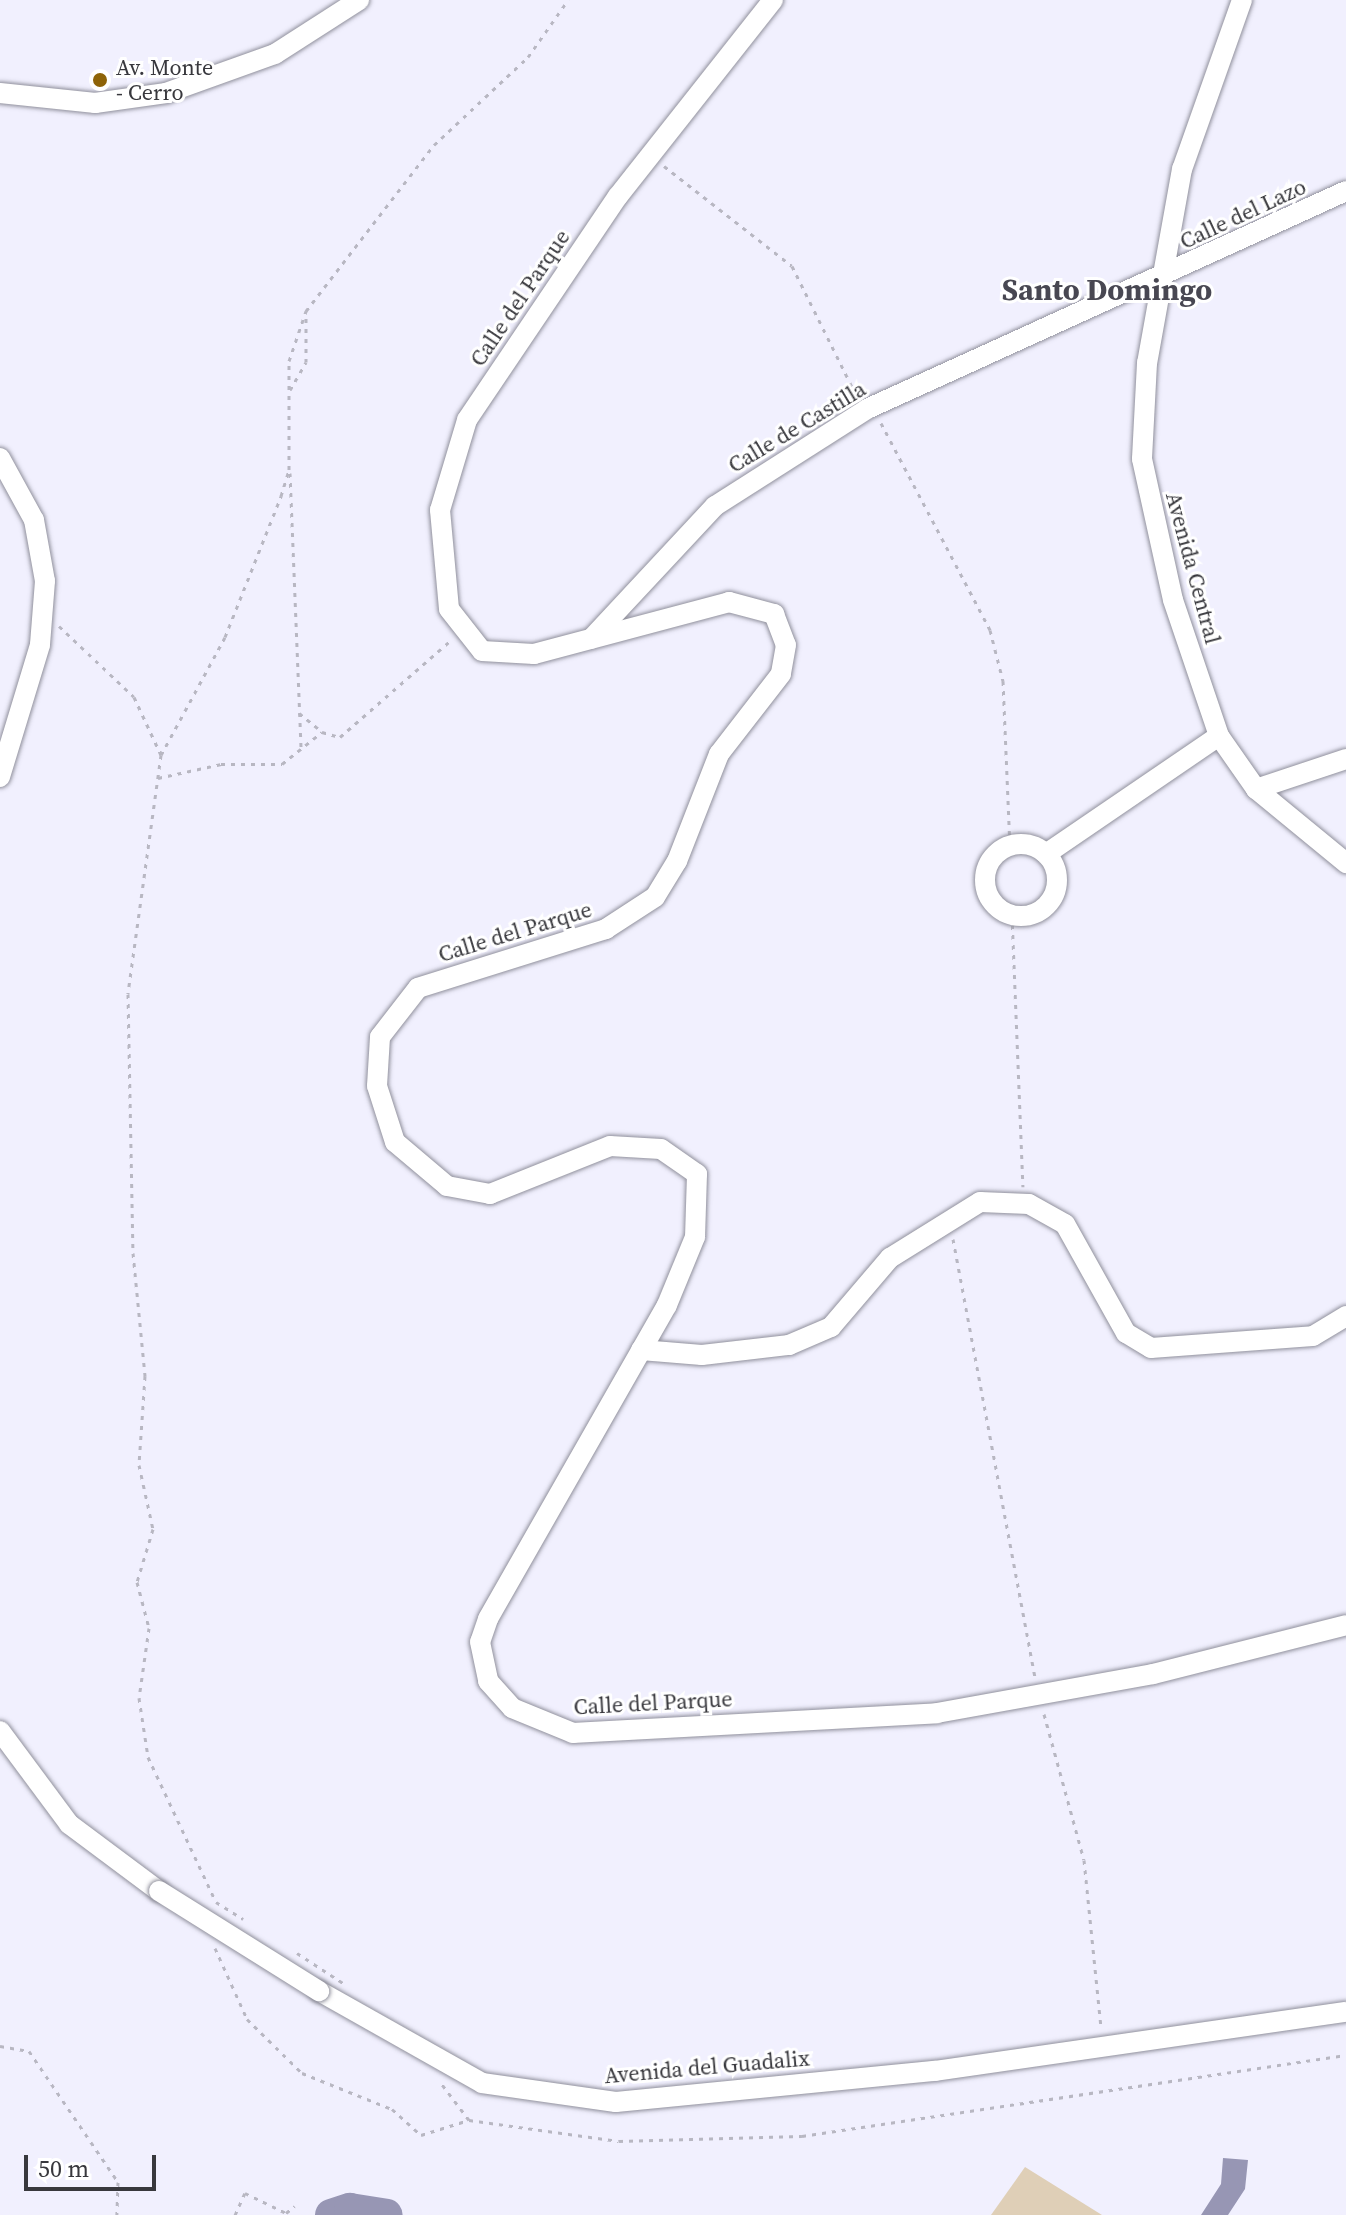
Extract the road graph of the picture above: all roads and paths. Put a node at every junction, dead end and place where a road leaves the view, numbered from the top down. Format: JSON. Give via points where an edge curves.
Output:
{"nodes":[{"id":1,"x":359,"y":0,"type":"edge"},
{"id":2,"x":568,"y":0,"type":"edge"},
{"id":3,"x":773,"y":0,"type":"edge"},
{"id":4,"x":1242,"y":0,"type":"edge"},
{"id":5,"x":0,"y":93,"type":"edge"},
{"id":6,"x":650,"y":154,"type":"junction"},
{"id":7,"x":1346,"y":191,"type":"edge"},
{"id":8,"x":1160,"y":279,"type":"junction"},
{"id":9,"x":306,"y":311,"type":"junction"},
{"id":10,"x":288,"y":394,"type":"junction"},
{"id":11,"x":868,"y":409,"type":"junction"},
{"id":12,"x":0,"y":458,"type":"edge"},
{"id":13,"x":289,"y":470,"type":"junction"},
{"id":14,"x":44,"y":615,"type":"junction"},
{"id":15,"x":460,"y":632,"type":"junction"},
{"id":16,"x":591,"y":639,"type":"junction"},
{"id":17,"x":299,"y":713,"type":"junction"},
{"id":18,"x":322,"y":732,"type":"junction"},
{"id":19,"x":1219,"y":736,"type":"junction"},
{"id":20,"x":301,"y":752,"type":"junction"},
{"id":21,"x":161,"y":755,"type":"junction"},
{"id":22,"x":1346,"y":759,"type":"edge"},
{"id":23,"x":0,"y":777,"type":"edge"},
{"id":24,"x":158,"y":778,"type":"junction"},
{"id":25,"x":1256,"y":789,"type":"junction"},
{"id":26,"x":1010,"y":846,"type":"junction"},
{"id":27,"x":1046,"y":854,"type":"junction"},
{"id":28,"x":1346,"y":863,"type":"edge"},
{"id":29,"x":1012,"y":915,"type":"junction"},
{"id":30,"x":1023,"y":1203,"type":"junction"},
{"id":31,"x":950,"y":1221,"type":"junction"},
{"id":32,"x":1346,"y":1316,"type":"edge"},
{"id":33,"x":641,"y":1350,"type":"junction"},
{"id":34,"x":1346,"y":1625,"type":"edge"},
{"id":35,"x":1039,"y":1696,"type":"junction"},
{"id":36,"x":0,"y":1731,"type":"edge"},
{"id":37,"x":216,"y":1902,"type":"dead end"},
{"id":38,"x":1346,"y":2012,"type":"edge"},
{"id":39,"x":0,"y":2046,"type":"edge"},
{"id":40,"x":1103,"y":2048,"type":"junction"},
{"id":41,"x":417,"y":2051,"type":"junction"},
{"id":42,"x":1346,"y":2055,"type":"edge"},
{"id":43,"x":346,"y":2086,"type":"dead end"},
{"id":44,"x":469,"y":2120,"type":"junction"},
{"id":45,"x":295,"y":2206,"type":"dead end"},
{"id":46,"x":117,"y":2215,"type":"edge"},
{"id":47,"x":235,"y":2215,"type":"edge"}],
"edges":[{"from":1,"to":5,"type":"street","via":[[275,54],[166,93],[95,103]]},
{"from":2,"to":9,"type":"path","via":[[528,57],[434,145]]},
{"from":3,"to":6,"type":"street","name":"Calle del Parque"},
{"from":4,"to":8,"type":"street","name":"Avenida Central","via":[[1182,169]]},
{"from":6,"to":11,"type":"path","via":[[792,266]]},
{"from":6,"to":15,"type":"street","name":"Calle del Parque","via":[[453,451],[440,542],[449,609]]},
{"from":7,"to":8,"type":"street","name":"Calle del Lazo"},
{"from":8,"to":11,"type":"street","name":"Calle de Castilla"},
{"from":8,"to":19,"type":"street","name":"Avenida Central","via":[[1142,459],[1173,600]]},
{"from":9,"to":10,"type":"path","via":[[289,361]]},
{"from":9,"to":10,"type":"path","via":[[306,362]]},
{"from":10,"to":13,"type":"path"},
{"from":11,"to":16,"type":"street","name":"Calle de Castilla","via":[[715,506]]},
{"from":11,"to":26,"type":"path","via":[[990,630],[1003,681]]},
{"from":12,"to":14,"type":"street","via":[[43,546]]},
{"from":13,"to":17,"type":"path"},
{"from":13,"to":21,"type":"path","via":[[225,637]]},
{"from":14,"to":21,"type":"path","via":[[134,697]]},
{"from":14,"to":23,"type":"street"},
{"from":15,"to":16,"type":"street","name":"Calle del Parque","via":[[482,651],[513,656]]},
{"from":15,"to":18,"type":"path","via":[[365,721],[340,737]]},
{"from":16,"to":33,"type":"street","name":"Calle del Parque","via":[[744,602],[779,620],[786,659],[719,754],[677,861],[655,897],[606,929],[418,988],[386,1021],[376,1068],[395,1142],[447,1186],[490,1194],[610,1146],[661,1149],[692,1167],[700,1193],[695,1237]]},
{"from":17,"to":18,"type":"path"},
{"from":17,"to":20,"type":"path"},
{"from":18,"to":20,"type":"path"},
{"from":19,"to":25,"type":"street","name":"Avenida Central"},
{"from":19,"to":27,"type":"street"},
{"from":20,"to":24,"type":"path","via":[[282,764],[221,764]]},
{"from":21,"to":24,"type":"path"},
{"from":22,"to":25,"type":"street"},
{"from":24,"to":37,"type":"path","via":[[128,994],[133,1253],[145,1376],[139,1465],[153,1529],[137,1582],[149,1628],[139,1698],[148,1757]]},
{"from":25,"to":28,"type":"street","name":"Avenida Central"},
{"from":26,"to":27,"type":"street"},
{"from":26,"to":29,"type":"street","via":[[988,865],[984,882],[989,899]]},
{"from":27,"to":29,"type":"street","via":[[1056,887],[1049,903],[1035,913]]},
{"from":29,"to":30,"type":"path"},
{"from":30,"to":31,"type":"street","via":[[980,1202]]},
{"from":30,"to":32,"type":"street","via":[[1065,1224],[1126,1333],[1151,1348],[1313,1336]]},
{"from":31,"to":33,"type":"street","via":[[890,1258],[831,1327],[789,1345],[702,1355]]},
{"from":31,"to":35,"type":"path"},
{"from":33,"to":35,"type":"street","name":"Calle del Parque","via":[[497,1597],[480,1642],[495,1694],[554,1731],[609,1734],[937,1713]]},
{"from":34,"to":35,"type":"street","name":"Calle del Parque"},
{"from":35,"to":40,"type":"path","via":[[1084,1860]]},
{"from":36,"to":41,"type":"street","name":"Avenida del Guadalix","bridge":true,"via":[[69,1824],[159,1891]]},
{"from":38,"to":40,"type":"street","name":"Avenida del Guadalix"},
{"from":39,"to":46,"type":"path","via":[[29,2051],[118,2182]]},
{"from":40,"to":41,"type":"street","name":"Avenida del Guadalix","via":[[616,2102],[482,2083]]},
{"from":41,"to":44,"type":"path"},
{"from":42,"to":44,"type":"path","via":[[802,2136],[619,2141]]},
{"from":43,"to":44,"type":"path","via":[[392,2109],[421,2135]]},
{"from":45,"to":47,"type":"path","via":[[286,2213],[245,2193]]}]}
